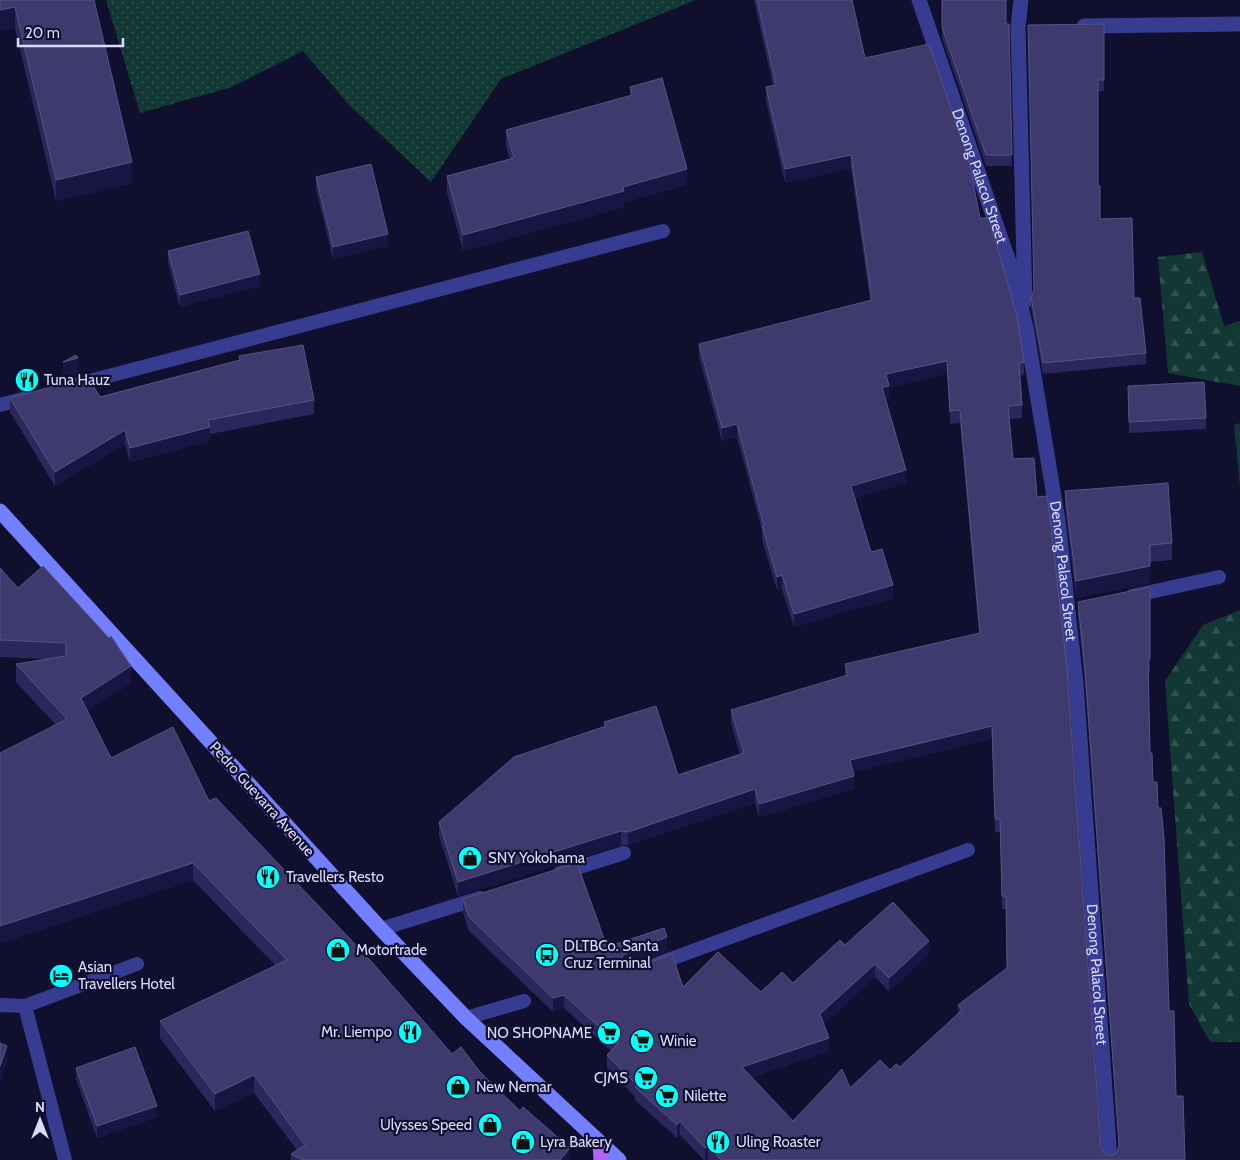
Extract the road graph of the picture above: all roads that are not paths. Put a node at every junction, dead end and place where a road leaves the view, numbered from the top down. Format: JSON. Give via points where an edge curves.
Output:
{"nodes":[{"id":1,"x":919,"y":0,"type":"edge"},
{"id":2,"x":1020,"y":0,"type":"edge"},
{"id":3,"x":1240,"y":24,"type":"edge"},
{"id":4,"x":1066,"y":26,"type":"edge"},
{"id":5,"x":1018,"y":27,"type":"junction"},
{"id":6,"x":1037,"y":27,"type":"edge"},
{"id":7,"x":663,"y":230,"type":"dead end"},
{"id":8,"x":1026,"y":327,"type":"junction"},
{"id":9,"x":58,"y":390,"type":"edge"},
{"id":10,"x":38,"y":395,"type":"edge"},
{"id":11,"x":0,"y":405,"type":"edge"},
{"id":12,"x":0,"y":511,"type":"edge"},
{"id":13,"x":1219,"y":577,"type":"dead end"},
{"id":14,"x":1115,"y":599,"type":"edge"},
{"id":15,"x":968,"y":850,"type":"dead end"},
{"id":16,"x":624,"y":853,"type":"dead end"},
{"id":17,"x":549,"y":876,"type":"edge"},
{"id":18,"x":493,"y":894,"type":"edge"},
{"id":19,"x":381,"y":929,"type":"junction"},
{"id":20,"x":138,"y":964,"type":"dead end"},
{"id":21,"x":647,"y":968,"type":"edge"},
{"id":22,"x":524,"y":1001,"type":"dead end"},
{"id":23,"x":0,"y":1005,"type":"edge"},
{"id":24,"x":25,"y":1006,"type":"junction"},
{"id":25,"x":466,"y":1018,"type":"junction"},
{"id":26,"x":600,"y":1144,"type":"junction"},
{"id":27,"x":65,"y":1160,"type":"edge"},
{"id":28,"x":601,"y":1160,"type":"edge"},
{"id":29,"x":619,"y":1160,"type":"edge"},
{"id":30,"x":1110,"y":1160,"type":"edge"}],
"edges":[{"from":1,"to":8,"type":"street","name":"Denong Palacol Street","via":[[1009,262]]},
{"from":2,"to":5,"type":"street"},
{"from":3,"to":4,"type":"street"},
{"from":5,"to":6,"type":"street"},
{"from":5,"to":8,"type":"street"},
{"from":7,"to":9,"type":"lane"},
{"from":8,"to":30,"type":"street","name":"Denong Palacol Street","via":[[1073,608]]},
{"from":10,"to":11,"type":"lane"},
{"from":12,"to":19,"type":"main road","name":"Pedro Guevarra Avenue"},
{"from":13,"to":14,"type":"lane"},
{"from":15,"to":21,"type":"lane"},
{"from":16,"to":17,"type":"lane"},
{"from":18,"to":19,"type":"lane"},
{"from":19,"to":25,"type":"main road","name":"Pedro Guevarra Avenue"},
{"from":20,"to":24,"type":"lane"},
{"from":22,"to":25,"type":"lane"},
{"from":23,"to":24,"type":"lane"},
{"from":24,"to":27,"type":"lane"},
{"from":25,"to":26,"type":"main road","name":"Pedro Guevarra Avenue"},
{"from":26,"to":28,"type":"main road"},
{"from":26,"to":29,"type":"main road","name":"Pedro Guevarra Avenue"}]}
